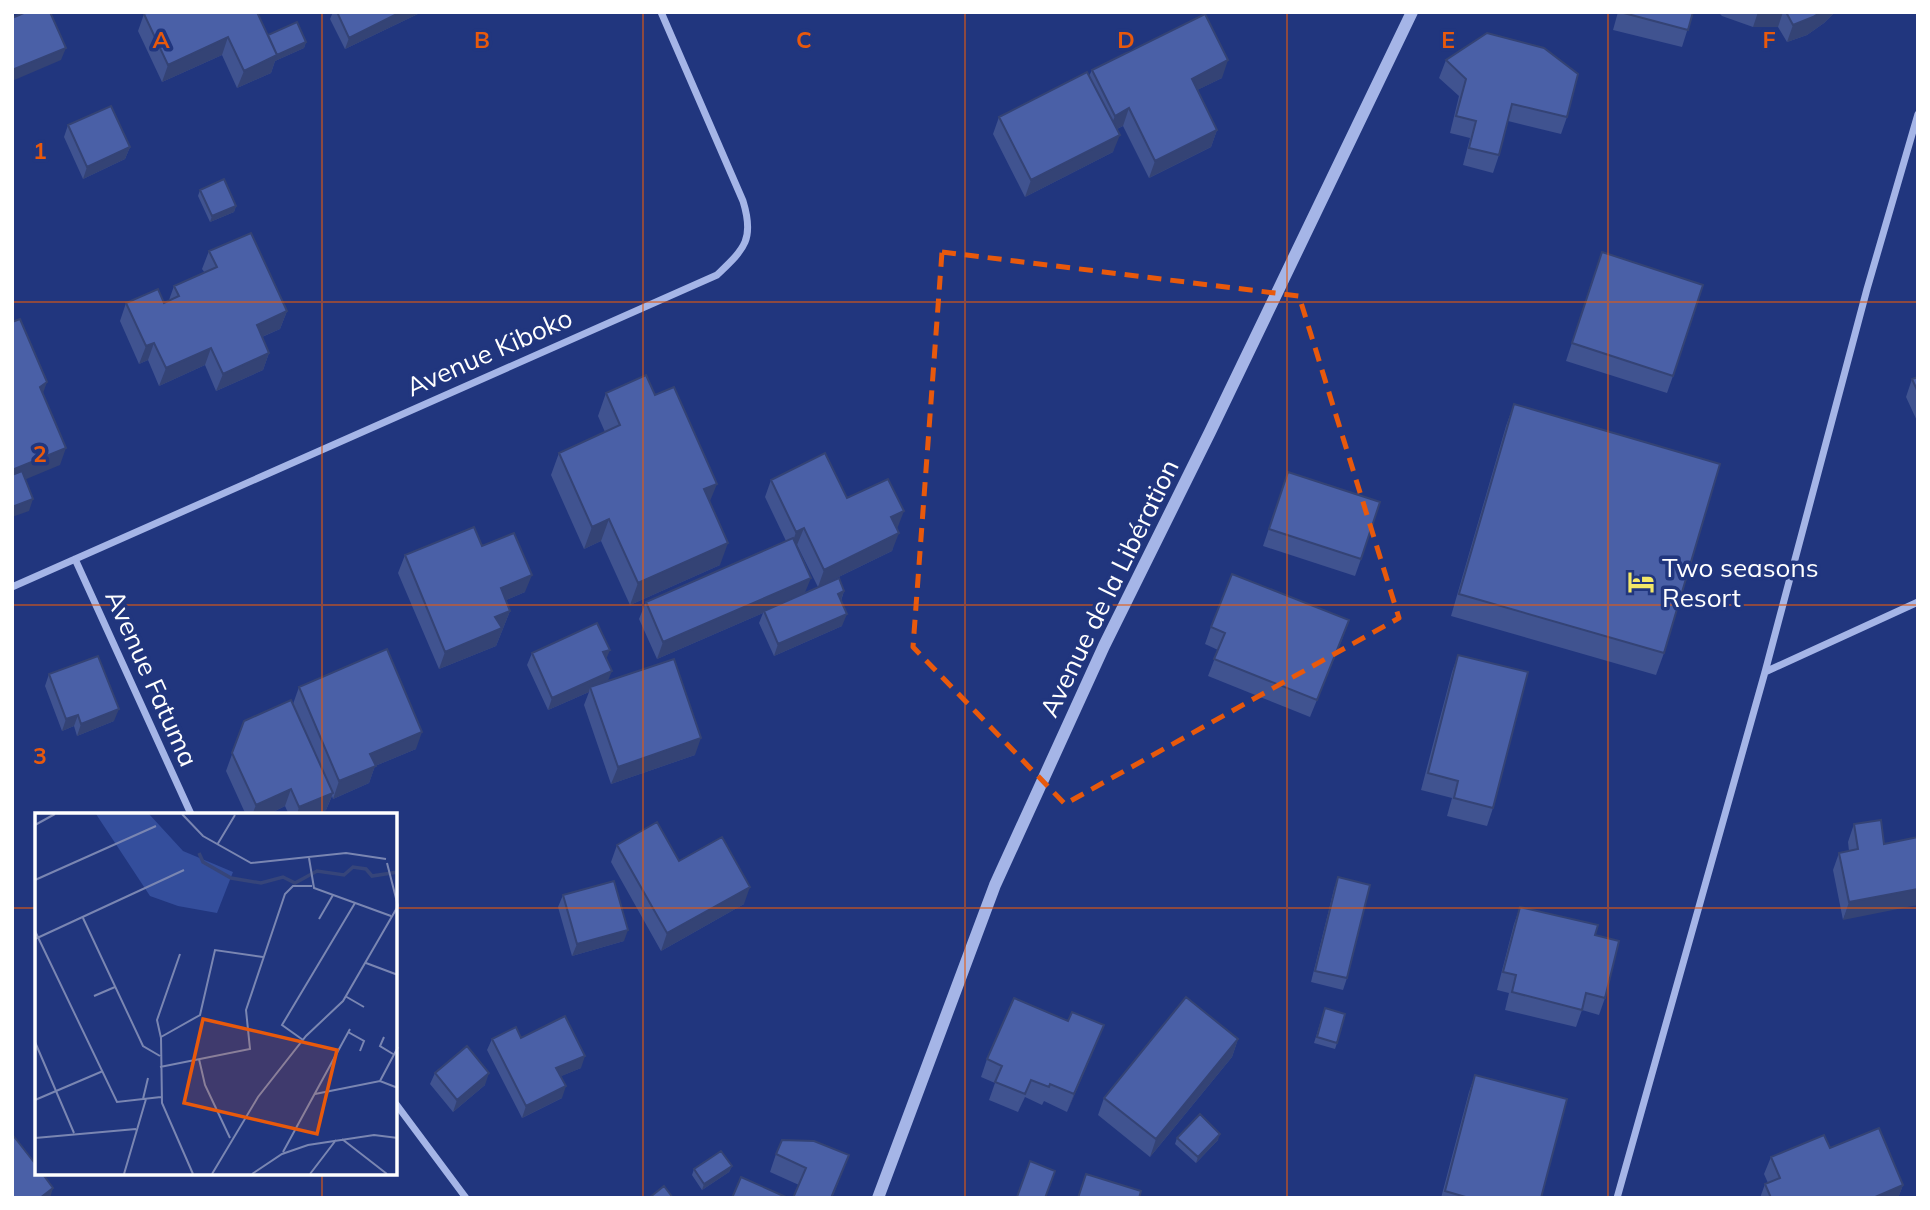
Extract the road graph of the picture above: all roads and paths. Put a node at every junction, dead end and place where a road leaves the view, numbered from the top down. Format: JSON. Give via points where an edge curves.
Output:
{"nodes":[{"id":1,"x":661,"y":12,"type":"edge"},
{"id":2,"x":1412,"y":12,"type":"edge"},
{"id":3,"x":1918,"y":114,"type":"edge"},
{"id":4,"x":75,"y":559,"type":"junction"},
{"id":5,"x":12,"y":587,"type":"edge"},
{"id":6,"x":1918,"y":602,"type":"edge"},
{"id":7,"x":1765,"y":672,"type":"junction"},
{"id":8,"x":191,"y":813,"type":"edge"},
{"id":9,"x":397,"y":1105,"type":"edge"},
{"id":10,"x":466,"y":1198,"type":"edge"},
{"id":11,"x":878,"y":1198,"type":"edge"},
{"id":12,"x":1618,"y":1198,"type":"edge"}],
"edges":[{"from":1,"to":4,"type":"street","name":"Avenue Kiboko","via":[[747,215],[749,229],[742,249],[717,275]]},
{"from":2,"to":11,"type":"street","name":"Avenue de la Libération","via":[[1104,646],[995,884]]},
{"from":3,"to":7,"type":"street"},
{"from":4,"to":5,"type":"street","name":"Avenue Kiboko"},
{"from":4,"to":8,"type":"street","name":"Avenue Fatuma"},
{"from":6,"to":7,"type":"street"},
{"from":7,"to":12,"type":"street"},
{"from":9,"to":10,"type":"street"}]}
